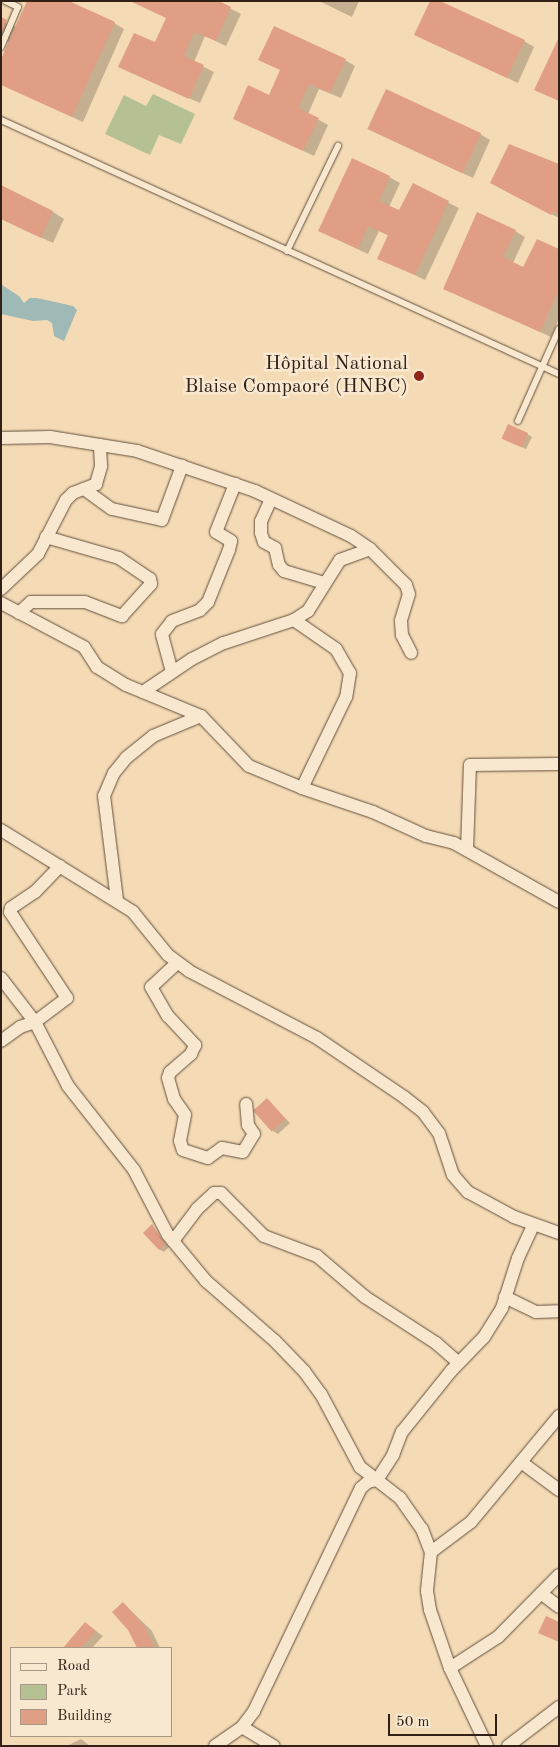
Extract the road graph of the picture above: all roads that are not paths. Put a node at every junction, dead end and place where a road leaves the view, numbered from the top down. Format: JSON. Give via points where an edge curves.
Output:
{"nodes":[{"id":1,"x":5,"y":1,"type":"edge"},
{"id":2,"x":1,"y":46,"type":"edge"},
{"id":3,"x":1,"y":120,"type":"edge"},
{"id":4,"x":338,"y":146,"type":"dead end"},
{"id":5,"x":287,"y":251,"type":"junction"},
{"id":6,"x":559,"y":329,"type":"edge"},
{"id":7,"x":542,"y":367,"type":"junction"},
{"id":8,"x":559,"y":374,"type":"edge"},
{"id":9,"x":518,"y":421,"type":"dead end"},
{"id":10,"x":1,"y":438,"type":"edge"},
{"id":11,"x":100,"y":445,"type":"junction"},
{"id":12,"x":182,"y":466,"type":"junction"},
{"id":13,"x":236,"y":484,"type":"junction"},
{"id":14,"x":84,"y":490,"type":"junction"},
{"id":15,"x":271,"y":498,"type":"junction"},
{"id":16,"x":46,"y":537,"type":"junction"},
{"id":17,"x":370,"y":549,"type":"junction"},
{"id":18,"x":324,"y":583,"type":"junction"},
{"id":19,"x":1,"y":590,"type":"edge"},
{"id":20,"x":1,"y":603,"type":"edge"},
{"id":21,"x":18,"y":613,"type":"junction"},
{"id":22,"x":294,"y":620,"type":"junction"},
{"id":23,"x":411,"y":653,"type":"dead end"},
{"id":24,"x":172,"y":672,"type":"junction"},
{"id":25,"x":143,"y":692,"type":"junction"},
{"id":26,"x":201,"y":716,"type":"junction"},
{"id":27,"x":559,"y":764,"type":"edge"},
{"id":28,"x":302,"y":788,"type":"junction"},
{"id":29,"x":1,"y":830,"type":"edge"},
{"id":30,"x":467,"y":850,"type":"junction"},
{"id":31,"x":60,"y":866,"type":"junction"},
{"id":32,"x":117,"y":900,"type":"junction"},
{"id":33,"x":559,"y":902,"type":"edge"},
{"id":34,"x":177,"y":963,"type":"junction"},
{"id":35,"x":1,"y":978,"type":"edge"},
{"id":36,"x":35,"y":1022,"type":"junction"},
{"id":37,"x":1,"y":1041,"type":"edge"},
{"id":38,"x":246,"y":1104,"type":"dead end"},
{"id":39,"x":532,"y":1226,"type":"junction"},
{"id":40,"x":559,"y":1234,"type":"edge"},
{"id":41,"x":173,"y":1241,"type":"junction"},
{"id":42,"x":506,"y":1297,"type":"junction"},
{"id":43,"x":559,"y":1310,"type":"edge"},
{"id":44,"x":459,"y":1363,"type":"junction"},
{"id":45,"x":559,"y":1416,"type":"edge"},
{"id":46,"x":521,"y":1462,"type":"junction"},
{"id":47,"x":377,"y":1480,"type":"junction"},
{"id":48,"x":559,"y":1490,"type":"edge"},
{"id":49,"x":431,"y":1552,"type":"junction"},
{"id":50,"x":559,"y":1575,"type":"edge"},
{"id":51,"x":542,"y":1594,"type":"junction"},
{"id":52,"x":559,"y":1607,"type":"edge"},
{"id":53,"x":450,"y":1668,"type":"junction"},
{"id":54,"x":559,"y":1707,"type":"edge"},
{"id":55,"x":242,"y":1727,"type":"junction"},
{"id":56,"x":215,"y":1746,"type":"edge"},
{"id":57,"x":274,"y":1746,"type":"edge"},
{"id":58,"x":487,"y":1746,"type":"edge"},
{"id":59,"x":508,"y":1746,"type":"edge"}],
"edges":[{"from":1,"to":2,"type":"lane","via":[[18,7]]},
{"from":3,"to":5,"type":"lane"},
{"from":4,"to":5,"type":"lane"},
{"from":5,"to":7,"type":"lane"},
{"from":6,"to":7,"type":"lane"},
{"from":7,"to":8,"type":"lane"},
{"from":7,"to":9,"type":"lane"},
{"from":10,"to":11,"type":"street","via":[[50,437]]},
{"from":11,"to":12,"type":"street","via":[[138,451]]},
{"from":11,"to":14,"type":"street","via":[[99,479],[91,488]]},
{"from":12,"to":13,"type":"street"},
{"from":12,"to":14,"type":"street","via":[[162,520],[112,509]]},
{"from":13,"to":15,"type":"street"},
{"from":13,"to":24,"type":"street","via":[[216,532],[230,542],[229,550],[208,602],[200,610],[172,621],[162,634]]},
{"from":14,"to":16,"type":"street","via":[[66,500]]},
{"from":15,"to":17,"type":"street","via":[[351,536]]},
{"from":15,"to":18,"type":"street","via":[[261,522],[262,533],[264,542],[275,548],[278,565],[284,571]]},
{"from":16,"to":19,"type":"street","via":[[38,554]]},
{"from":16,"to":21,"type":"street","via":[[119,558],[150,579],[151,584],[122,616],[85,602],[31,602]]},
{"from":17,"to":18,"type":"street","via":[[340,560]]},
{"from":17,"to":23,"type":"street","via":[[406,585],[409,594],[402,635]]},
{"from":18,"to":22,"type":"street","via":[[308,610]]},
{"from":20,"to":21,"type":"street"},
{"from":21,"to":25,"type":"street","via":[[84,647],[97,667]]},
{"from":22,"to":24,"type":"street","via":[[224,643]]},
{"from":22,"to":28,"type":"street","via":[[336,648],[350,673],[346,697]]},
{"from":24,"to":25,"type":"street"},
{"from":25,"to":26,"type":"street"},
{"from":26,"to":28,"type":"street","via":[[249,766]]},
{"from":26,"to":32,"type":"street","via":[[153,736],[126,758],[114,773],[104,796]]},
{"from":27,"to":30,"type":"street","via":[[470,765]]},
{"from":28,"to":30,"type":"street","via":[[373,812]]},
{"from":29,"to":31,"type":"street"},
{"from":30,"to":33,"type":"street"},
{"from":31,"to":32,"type":"street"},
{"from":31,"to":36,"type":"street","via":[[10,912],[67,996]]},
{"from":32,"to":34,"type":"street","via":[[134,912]]},
{"from":34,"to":38,"type":"street","via":[[151,987],[168,1016],[195,1045],[191,1054],[170,1072],[168,1078],[174,1099],[185,1115],[180,1141],[183,1150],[208,1158],[222,1148],[243,1152],[254,1134],[248,1126]]},
{"from":34,"to":39,"type":"street","via":[[217,988],[317,1038],[404,1097],[423,1112],[439,1133],[444,1158],[468,1192]]},
{"from":35,"to":36,"type":"street"},
{"from":36,"to":37,"type":"street","via":[[20,1027]]},
{"from":36,"to":41,"type":"street","via":[[68,1086],[134,1170]]},
{"from":39,"to":40,"type":"street"},
{"from":39,"to":42,"type":"street"},
{"from":41,"to":44,"type":"street","via":[[197,1209],[214,1193],[221,1193],[264,1236],[318,1256],[365,1297],[436,1343]]},
{"from":41,"to":47,"type":"street","via":[[206,1281],[275,1340],[304,1371],[321,1394],[360,1467]]},
{"from":42,"to":43,"type":"street","via":[[536,1312]]},
{"from":42,"to":44,"type":"street","via":[[484,1337]]},
{"from":44,"to":47,"type":"street","via":[[402,1432]]},
{"from":45,"to":46,"type":"street"},
{"from":46,"to":48,"type":"street"},
{"from":46,"to":49,"type":"street","via":[[471,1522]]},
{"from":47,"to":49,"type":"street","via":[[400,1498],[422,1529]]},
{"from":47,"to":55,"type":"street","via":[[361,1488],[254,1710]]},
{"from":49,"to":53,"type":"street","via":[[427,1591],[430,1610]]},
{"from":50,"to":51,"type":"street"},
{"from":51,"to":52,"type":"street"},
{"from":51,"to":53,"type":"street","via":[[498,1637]]},
{"from":53,"to":58,"type":"street"},
{"from":54,"to":59,"type":"street"},
{"from":55,"to":56,"type":"street"},
{"from":55,"to":57,"type":"street"}]}
